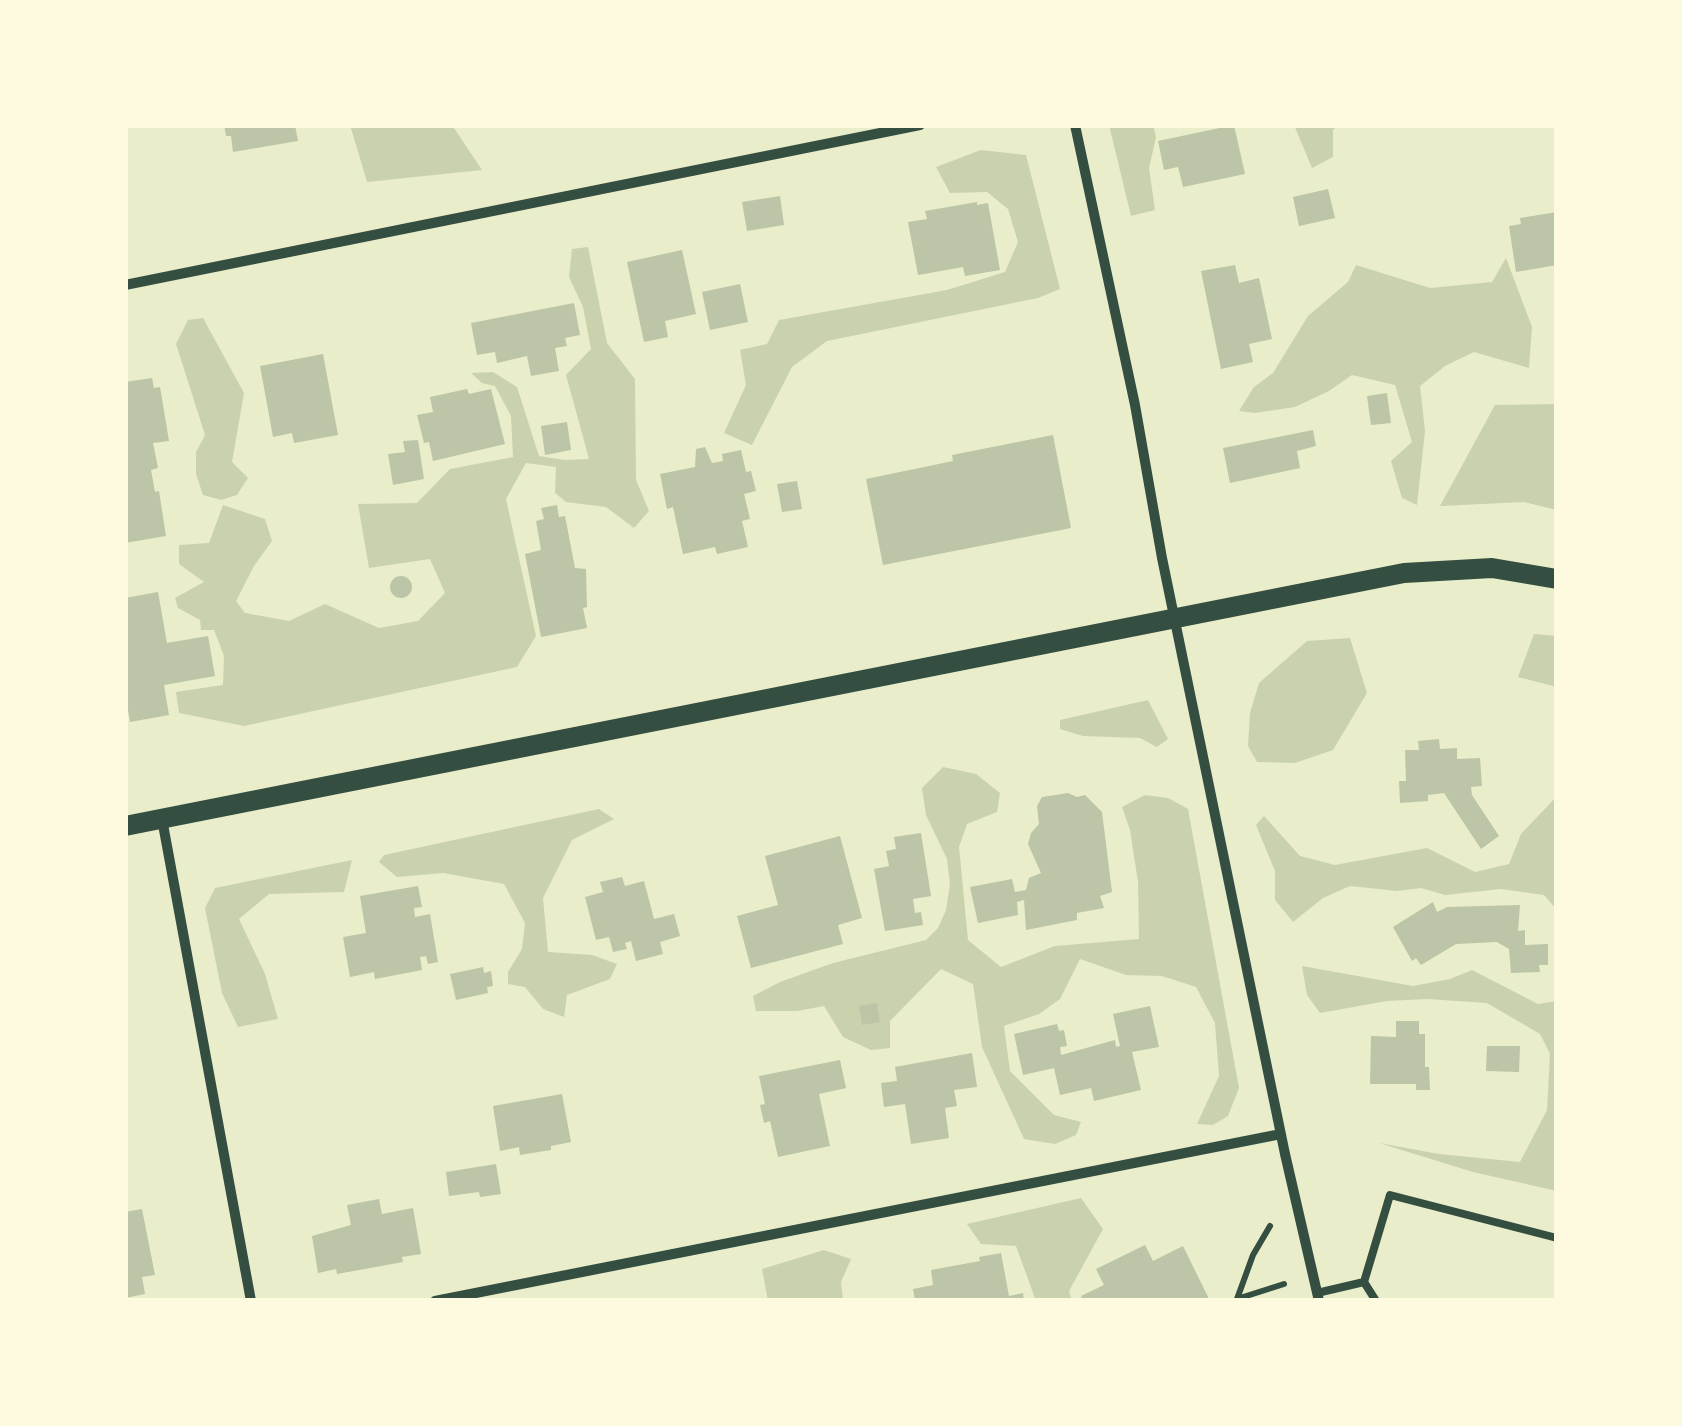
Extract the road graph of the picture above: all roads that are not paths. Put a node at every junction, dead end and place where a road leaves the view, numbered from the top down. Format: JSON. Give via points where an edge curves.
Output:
{"nodes":[{"id":1,"x":920,"y":125,"type":"edge"},
{"id":2,"x":1075,"y":125,"type":"edge"},
{"id":3,"x":125,"y":285,"type":"edge"},
{"id":4,"x":1557,"y":579,"type":"edge"},
{"id":5,"x":1175,"y":616,"type":"junction"},
{"id":6,"x":162,"y":819,"type":"junction"},
{"id":7,"x":125,"y":826,"type":"edge"},
{"id":8,"x":1281,"y":1134,"type":"junction"},
{"id":9,"x":1557,"y":1238,"type":"edge"},
{"id":10,"x":1364,"y":1282,"type":"junction"},
{"id":11,"x":1318,"y":1297,"type":"edge"},
{"id":12,"x":251,"y":1301,"type":"edge"},
{"id":13,"x":435,"y":1301,"type":"edge"},
{"id":14,"x":1376,"y":1301,"type":"edge"}],
"edges":[{"from":1,"to":3,"type":"street"},
{"from":2,"to":5,"type":"street"},
{"from":4,"to":5,"type":"main road","via":[[1492,568],[1435,569]]},
{"from":5,"to":6,"type":"main road"},
{"from":5,"to":8,"type":"street"},
{"from":6,"to":7,"type":"main road"},
{"from":6,"to":12,"type":"street"},
{"from":8,"to":11,"type":"street"},
{"from":8,"to":13,"type":"street"},
{"from":9,"to":10,"type":"lane","via":[[1390,1195]]},
{"from":10,"to":11,"type":"lane"},
{"from":10,"to":14,"type":"lane"}]}
